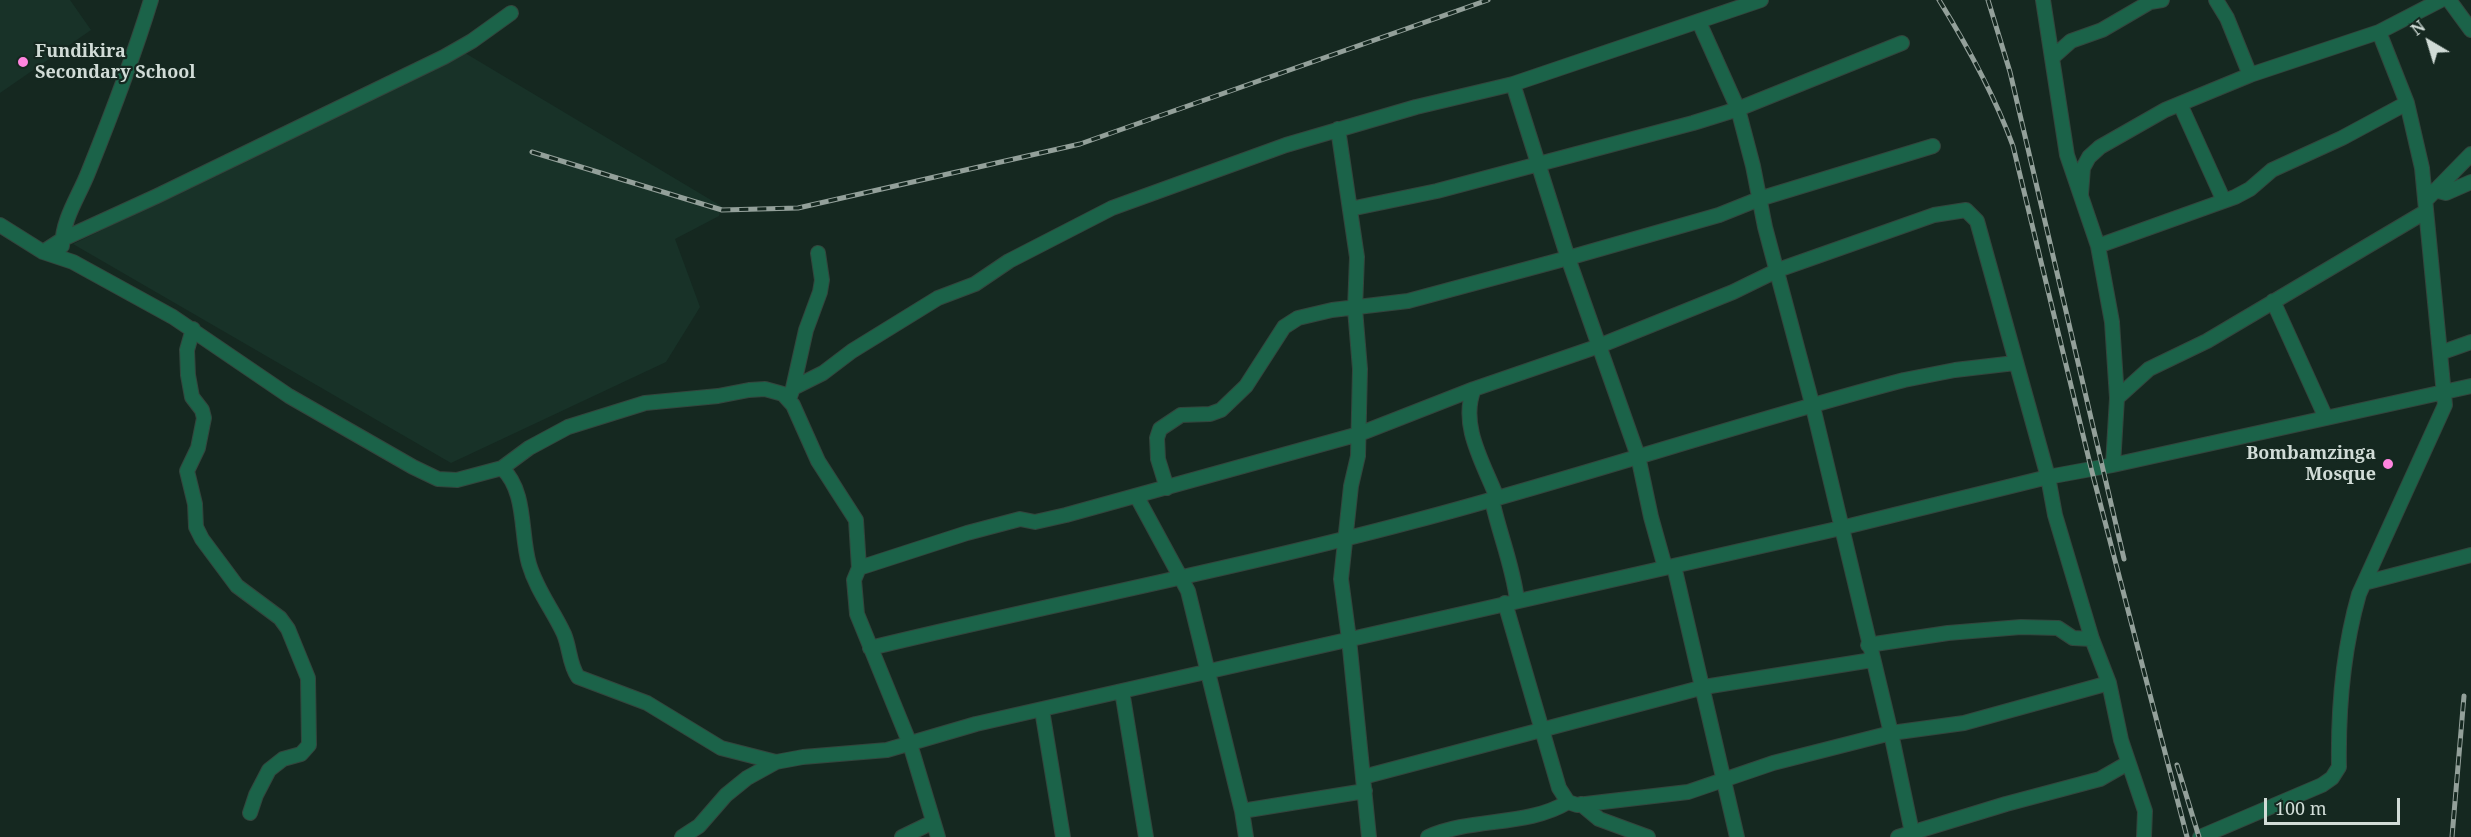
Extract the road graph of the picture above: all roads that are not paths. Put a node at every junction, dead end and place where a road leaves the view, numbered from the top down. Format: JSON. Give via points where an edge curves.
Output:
{"nodes":[{"id":1,"x":151,"y":0,"type":"edge"},
{"id":2,"x":1761,"y":0,"type":"edge"},
{"id":3,"x":2043,"y":0,"type":"edge"},
{"id":4,"x":2216,"y":0,"type":"edge"},
{"id":5,"x":2442,"y":0,"type":"edge"},
{"id":6,"x":2449,"y":0,"type":"edge"},
{"id":7,"x":2154,"y":1,"type":"edge"},
{"id":8,"x":510,"y":13,"type":"dead end"},
{"id":9,"x":1699,"y":22,"type":"junction"},
{"id":10,"x":2471,"y":30,"type":"edge"},
{"id":11,"x":2379,"y":32,"type":"junction"},
{"id":12,"x":1902,"y":43,"type":"dead end"},
{"id":13,"x":2053,"y":57,"type":"junction"},
{"id":14,"x":2250,"y":75,"type":"junction"},
{"id":15,"x":1514,"y":84,"type":"junction"},
{"id":16,"x":2407,"y":103,"type":"junction"},
{"id":17,"x":2181,"y":104,"type":"junction"},
{"id":18,"x":1738,"y":109,"type":"junction"},
{"id":19,"x":1338,"y":129,"type":"junction"},
{"id":20,"x":1933,"y":146,"type":"dead end"},
{"id":21,"x":2471,"y":154,"type":"edge"},
{"id":22,"x":1537,"y":163,"type":"junction"},
{"id":23,"x":2471,"y":182,"type":"edge"},
{"id":24,"x":2080,"y":196,"type":"junction"},
{"id":25,"x":1759,"y":199,"type":"junction"},
{"id":26,"x":2223,"y":200,"type":"junction"},
{"id":27,"x":2429,"y":201,"type":"junction"},
{"id":28,"x":1350,"y":209,"type":"junction"},
{"id":29,"x":0,"y":225,"type":"edge"},
{"id":30,"x":63,"y":239,"type":"junction"},
{"id":31,"x":2098,"y":246,"type":"junction"},
{"id":32,"x":43,"y":252,"type":"junction"},
{"id":33,"x":819,"y":253,"type":"dead end"},
{"id":34,"x":1569,"y":258,"type":"junction"},
{"id":35,"x":73,"y":262,"type":"junction"},
{"id":36,"x":1778,"y":270,"type":"junction"},
{"id":37,"x":2273,"y":301,"type":"junction"},
{"id":38,"x":1355,"y":309,"type":"junction"},
{"id":39,"x":193,"y":329,"type":"junction"},
{"id":40,"x":2471,"y":342,"type":"edge"},
{"id":41,"x":1599,"y":346,"type":"junction"},
{"id":42,"x":2440,"y":353,"type":"junction"},
{"id":43,"x":2015,"y":363,"type":"junction"},
{"id":44,"x":2471,"y":386,"type":"edge"},
{"id":45,"x":1474,"y":389,"type":"junction"},
{"id":46,"x":791,"y":393,"type":"junction"},
{"id":47,"x":2445,"y":393,"type":"junction"},
{"id":48,"x":2117,"y":398,"type":"junction"},
{"id":49,"x":1813,"y":407,"type":"junction"},
{"id":50,"x":2326,"y":418,"type":"junction"},
{"id":51,"x":1359,"y":434,"type":"junction"},
{"id":52,"x":1638,"y":456,"type":"junction"},
{"id":53,"x":2113,"y":465,"type":"junction"},
{"id":54,"x":502,"y":468,"type":"junction"},
{"id":55,"x":2048,"y":477,"type":"junction"},
{"id":56,"x":1167,"y":488,"type":"junction"},
{"id":57,"x":1137,"y":497,"type":"junction"},
{"id":58,"x":1495,"y":499,"type":"junction"},
{"id":59,"x":1841,"y":528,"type":"junction"},
{"id":60,"x":1344,"y":539,"type":"junction"},
{"id":61,"x":2471,"y":555,"type":"edge"},
{"id":62,"x":1670,"y":566,"type":"junction"},
{"id":63,"x":859,"y":568,"type":"junction"},
{"id":64,"x":1182,"y":576,"type":"junction"},
{"id":65,"x":2364,"y":583,"type":"junction"},
{"id":66,"x":1511,"y":602,"type":"junction"},
{"id":67,"x":1350,"y":639,"type":"junction"},
{"id":68,"x":2092,"y":639,"type":"junction"},
{"id":69,"x":1868,"y":645,"type":"junction"},
{"id":70,"x":870,"y":648,"type":"junction"},
{"id":71,"x":1872,"y":660,"type":"junction"},
{"id":72,"x":1207,"y":671,"type":"junction"},
{"id":73,"x":2109,"y":682,"type":"junction"},
{"id":74,"x":1704,"y":687,"type":"junction"},
{"id":75,"x":1122,"y":691,"type":"junction"},
{"id":76,"x":1041,"y":710,"type":"junction"},
{"id":77,"x":1542,"y":730,"type":"junction"},
{"id":78,"x":1891,"y":733,"type":"junction"},
{"id":79,"x":910,"y":744,"type":"junction"},
{"id":80,"x":777,"y":762,"type":"junction"},
{"id":81,"x":2128,"y":763,"type":"junction"},
{"id":82,"x":1363,"y":777,"type":"junction"},
{"id":83,"x":1725,"y":780,"type":"junction"},
{"id":84,"x":1365,"y":791,"type":"junction"},
{"id":85,"x":1574,"y":803,"type":"junction"},
{"id":86,"x":1242,"y":811,"type":"junction"},
{"id":87,"x":250,"y":813,"type":"dead end"},
{"id":88,"x":933,"y":822,"type":"junction"},
{"id":89,"x":699,"y":831,"type":"edge"},
{"id":90,"x":1913,"y":835,"type":"edge"},
{"id":91,"x":682,"y":837,"type":"edge"},
{"id":92,"x":902,"y":837,"type":"edge"},
{"id":93,"x":938,"y":837,"type":"edge"},
{"id":94,"x":1063,"y":837,"type":"edge"},
{"id":95,"x":1146,"y":837,"type":"edge"},
{"id":96,"x":1246,"y":837,"type":"edge"},
{"id":97,"x":1369,"y":837,"type":"edge"},
{"id":98,"x":1428,"y":837,"type":"edge"},
{"id":99,"x":1648,"y":837,"type":"edge"},
{"id":100,"x":1737,"y":837,"type":"edge"},
{"id":101,"x":1898,"y":837,"type":"edge"},
{"id":102,"x":2144,"y":837,"type":"edge"},
{"id":103,"x":2200,"y":837,"type":"edge"}],
"edges":[{"from":1,"to":30,"type":"street","via":[[119,97],[70,211]]},
{"from":2,"to":9,"type":"street"},
{"from":3,"to":13,"type":"street"},
{"from":4,"to":14,"type":"street"},
{"from":5,"to":11,"type":"street"},
{"from":6,"to":10,"type":"street"},
{"from":7,"to":13,"type":"street","via":[[2102,30],[2071,41]]},
{"from":8,"to":30,"type":"street","via":[[444,57]]},
{"from":9,"to":15,"type":"street"},
{"from":9,"to":18,"type":"street"},
{"from":11,"to":14,"type":"street"},
{"from":11,"to":16,"type":"street"},
{"from":12,"to":18,"type":"street"},
{"from":13,"to":24,"type":"street","via":[[2067,155]]},
{"from":14,"to":17,"type":"street"},
{"from":15,"to":19,"type":"street"},
{"from":15,"to":22,"type":"street"},
{"from":16,"to":26,"type":"street","via":[[2271,170],[2244,192]]},
{"from":16,"to":27,"type":"street"},
{"from":17,"to":24,"type":"street","via":[[2100,147],[2089,157],[2083,168]]},
{"from":17,"to":26,"type":"street"},
{"from":18,"to":22,"type":"street"},
{"from":18,"to":25,"type":"street"},
{"from":19,"to":28,"type":"street"},
{"from":19,"to":46,"type":"street","via":[[1094,216],[1009,261],[975,284],[938,298]]},
{"from":20,"to":25,"type":"street"},
{"from":21,"to":27,"type":"street"},
{"from":22,"to":28,"type":"street","via":[[1437,191]]},
{"from":22,"to":34,"type":"street"},
{"from":23,"to":27,"type":"street"},
{"from":24,"to":31,"type":"street"},
{"from":25,"to":34,"type":"street","via":[[1719,215]]},
{"from":25,"to":36,"type":"street"},
{"from":26,"to":31,"type":"street"},
{"from":27,"to":37,"type":"street"},
{"from":27,"to":42,"type":"street"},
{"from":28,"to":38,"type":"street","via":[[1357,257]]},
{"from":29,"to":32,"type":"street"},
{"from":30,"to":32,"type":"street"},
{"from":30,"to":35,"type":"street","via":[[62,247]]},
{"from":31,"to":48,"type":"street","via":[[2112,322]]},
{"from":32,"to":35,"type":"street"},
{"from":33,"to":46,"type":"street","via":[[820,292]]},
{"from":34,"to":38,"type":"street","via":[[1408,301]]},
{"from":34,"to":41,"type":"street"},
{"from":35,"to":39,"type":"street"},
{"from":36,"to":41,"type":"street"},
{"from":36,"to":43,"type":"street","via":[[1934,215],[1959,209],[1970,211],[1977,220]]},
{"from":36,"to":49,"type":"street"},
{"from":37,"to":48,"type":"street","via":[[2207,341],[2149,369]]},
{"from":37,"to":50,"type":"street"},
{"from":38,"to":51,"type":"street","via":[[1360,369]]},
{"from":38,"to":56,"type":"street","via":[[1332,310],[1290,322],[1240,393],[1221,410],[1181,415],[1160,429],[1158,459]]},
{"from":39,"to":54,"type":"street","via":[[289,396],[413,468],[438,479],[457,480]]},
{"from":39,"to":87,"type":"street","via":[[187,350],[188,375],[192,397],[204,417],[198,448],[187,471],[196,526],[237,586],[280,618],[308,678],[309,744],[301,754],[283,759],[269,770]]},
{"from":40,"to":42,"type":"street"},
{"from":41,"to":45,"type":"street"},
{"from":41,"to":52,"type":"street"},
{"from":42,"to":47,"type":"street"},
{"from":43,"to":49,"type":"street","via":[[1905,380]]},
{"from":43,"to":55,"type":"street"},
{"from":44,"to":47,"type":"street"},
{"from":45,"to":51,"type":"street"},
{"from":45,"to":58,"type":"street","via":[[1468,408],[1469,425]]},
{"from":46,"to":54,"type":"street","via":[[749,390],[645,403],[568,427]]},
{"from":46,"to":63,"type":"street","via":[[818,461],[856,520]]},
{"from":47,"to":50,"type":"street"},
{"from":47,"to":65,"type":"street","via":[[2442,414]]},
{"from":48,"to":53,"type":"street"},
{"from":49,"to":52,"type":"street"},
{"from":49,"to":59,"type":"street"},
{"from":50,"to":53,"type":"street"},
{"from":51,"to":56,"type":"street"},
{"from":51,"to":60,"type":"street"},
{"from":52,"to":58,"type":"street"},
{"from":52,"to":62,"type":"street","via":[[1651,517]]},
{"from":53,"to":55,"type":"street"},
{"from":54,"to":80,"type":"street","via":[[508,473],[519,503],[528,563],[565,637],[578,677],[647,703],[721,748]]},
{"from":55,"to":59,"type":"street"},
{"from":55,"to":68,"type":"street","via":[[2055,515]]},
{"from":56,"to":57,"type":"street"},
{"from":57,"to":63,"type":"street","via":[[1035,522],[1020,519]]},
{"from":57,"to":64,"type":"street"},
{"from":58,"to":60,"type":"street"},
{"from":58,"to":66,"type":"street","via":[[1501,542],[1514,580]]},
{"from":59,"to":62,"type":"street"},
{"from":59,"to":69,"type":"street"},
{"from":60,"to":64,"type":"street"},
{"from":60,"to":67,"type":"street","via":[[1341,579]]},
{"from":61,"to":65,"type":"street"},
{"from":62,"to":66,"type":"street"},
{"from":62,"to":74,"type":"street"},
{"from":63,"to":70,"type":"street","via":[[854,597]]},
{"from":64,"to":70,"type":"street"},
{"from":64,"to":72,"type":"street"},
{"from":65,"to":103,"type":"street","via":[[2351,621],[2338,718],[2336,773],[2322,785]]},
{"from":66,"to":67,"type":"street"},
{"from":66,"to":77,"type":"street"},
{"from":67,"to":72,"type":"street"},
{"from":67,"to":82,"type":"street"},
{"from":68,"to":69,"type":"street","via":[[2073,638],[2058,627],[2021,627]]},
{"from":68,"to":73,"type":"street"},
{"from":69,"to":71,"type":"street"},
{"from":70,"to":79,"type":"street"},
{"from":71,"to":74,"type":"street"},
{"from":71,"to":78,"type":"street"},
{"from":72,"to":75,"type":"street"},
{"from":72,"to":86,"type":"street"},
{"from":73,"to":78,"type":"street","via":[[1964,723]]},
{"from":73,"to":81,"type":"street"},
{"from":74,"to":77,"type":"street"},
{"from":74,"to":83,"type":"street"},
{"from":75,"to":76,"type":"street"},
{"from":75,"to":95,"type":"street"},
{"from":76,"to":79,"type":"street"},
{"from":76,"to":94,"type":"street"},
{"from":77,"to":82,"type":"street"},
{"from":77,"to":85,"type":"street","via":[[1559,788]]},
{"from":78,"to":83,"type":"street","via":[[1773,763]]},
{"from":78,"to":90,"type":"street"},
{"from":79,"to":80,"type":"street"},
{"from":79,"to":88,"type":"street"},
{"from":80,"to":89,"type":"street","via":[[726,795]]},
{"from":81,"to":90,"type":"street","via":[[2100,779]]},
{"from":81,"to":102,"type":"street","via":[[2145,811]]},
{"from":82,"to":84,"type":"street"},
{"from":83,"to":85,"type":"street","via":[[1670,796]]},
{"from":83,"to":100,"type":"street"},
{"from":84,"to":86,"type":"street"},
{"from":84,"to":97,"type":"street"},
{"from":85,"to":98,"type":"street","via":[[1451,828]]},
{"from":85,"to":99,"type":"street","via":[[1599,819]]},
{"from":86,"to":96,"type":"street"},
{"from":88,"to":92,"type":"street"},
{"from":88,"to":93,"type":"street"},
{"from":89,"to":91,"type":"street"},
{"from":90,"to":101,"type":"street"}]}
